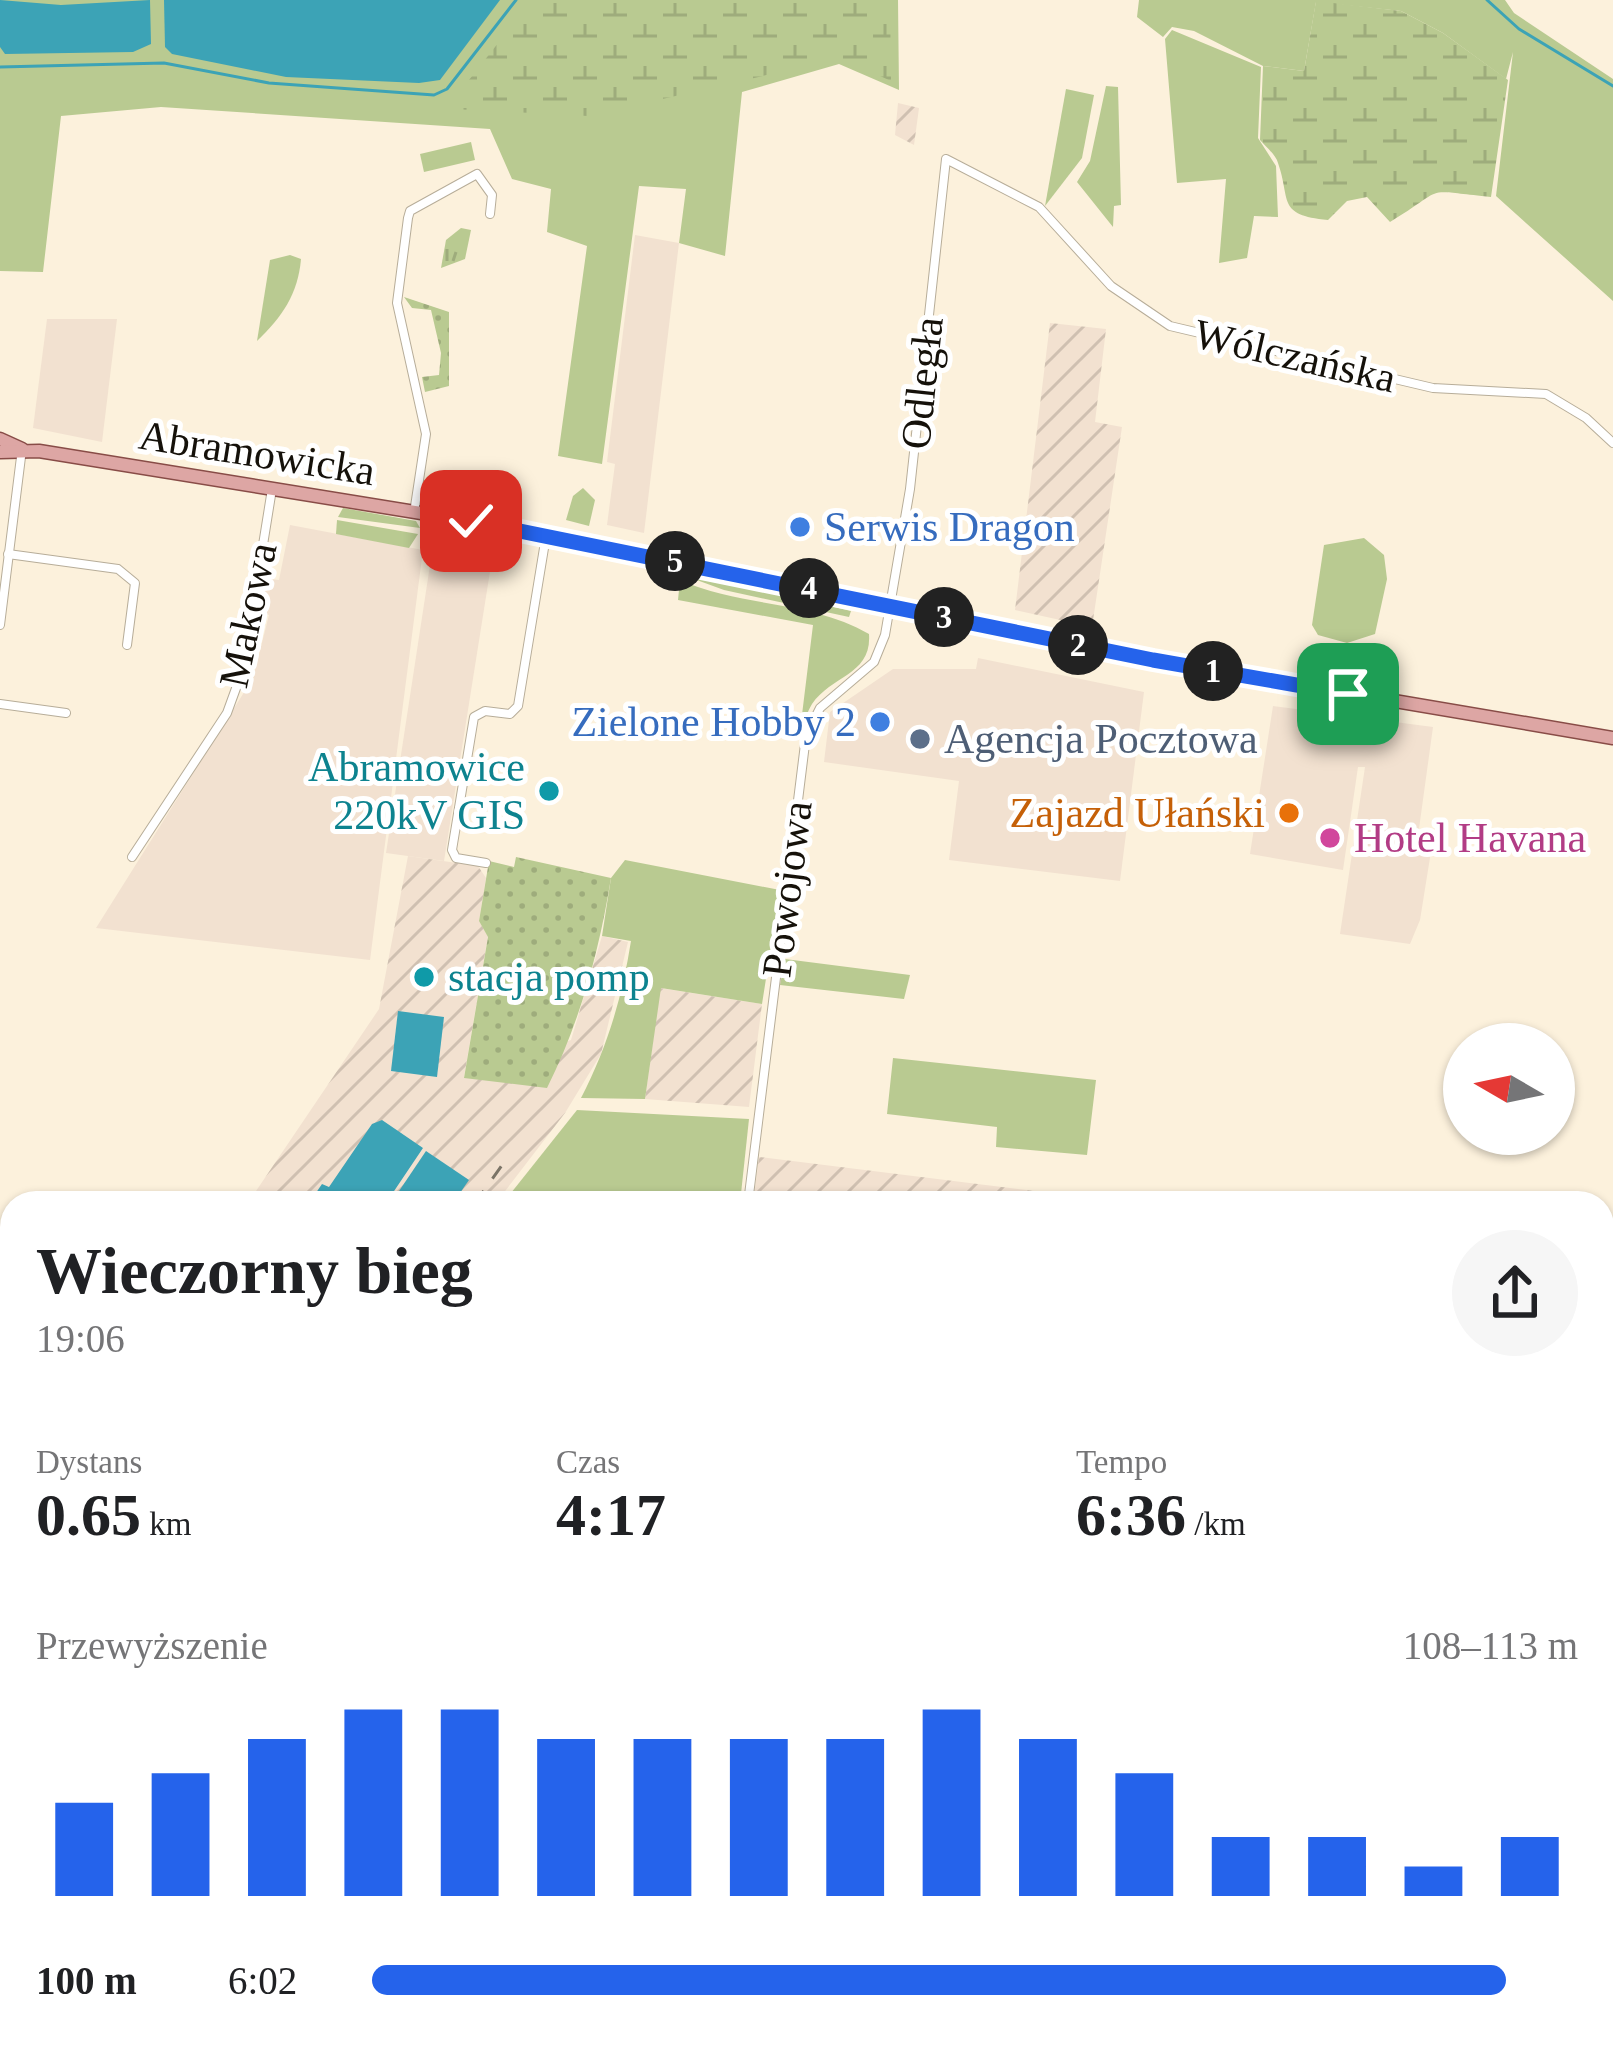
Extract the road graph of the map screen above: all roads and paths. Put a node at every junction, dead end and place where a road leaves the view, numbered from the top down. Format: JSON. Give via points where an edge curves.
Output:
{"nodes":[{"id":1,"x":946,"y":159,"type":"joint"},
{"id":2,"x":490,"y":214,"type":"dead end"},
{"id":3,"x":0,"y":439,"type":"edge"},
{"id":4,"x":1613,"y":443,"type":"edge"},
{"id":5,"x":22,"y":449,"type":"junction"},
{"id":6,"x":0,"y":452,"type":"edge"},
{"id":7,"x":272,"y":489,"type":"junction"},
{"id":8,"x":414,"y":513,"type":"junction"},
{"id":9,"x":546,"y":536,"type":"junction"},
{"id":10,"x":8,"y":554,"type":"junction"},
{"id":11,"x":2,"y":590,"type":"edge"},
{"id":12,"x":892,"y":606,"type":"junction"},
{"id":13,"x":0,"y":625,"type":"edge"},
{"id":14,"x":127,"y":646,"type":"dead end"},
{"id":15,"x":0,"y":704,"type":"edge"},
{"id":16,"x":66,"y":713,"type":"dead end"},
{"id":17,"x":1613,"y":737,"type":"edge"},
{"id":18,"x":133,"y":856,"type":"dead end"},
{"id":19,"x":486,"y":863,"type":"dead end"},
{"id":20,"x":750,"y":1191,"type":"edge"}],
"edges":[{"from":1,"to":4,"type":"street","name":"Wólczańska","via":[[1039,207],[1111,286],[1170,326],[1433,388],[1546,394]]},
{"from":1,"to":12,"type":"street","name":"Odległa"},
{"from":2,"to":8,"type":"street","via":[[492,195],[477,174],[410,211],[397,303],[426,426]]},
{"from":3,"to":5,"type":"main road","name":"Abramowicka"},
{"from":5,"to":6,"type":"main road","name":"Abramowicka"},
{"from":5,"to":7,"type":"main road","name":"Abramowicka"},
{"from":5,"to":10,"type":"street"},
{"from":7,"to":8,"type":"main road","name":"Abramowicka"},
{"from":7,"to":18,"type":"street","name":"Makowa","via":[[243,669],[226,713]]},
{"from":8,"to":9,"type":"main road","name":"Abramowicka"},
{"from":9,"to":12,"type":"main road","name":"Abramowicka"},
{"from":9,"to":19,"type":"street","via":[[518,706],[474,717],[452,850],[456,858]]},
{"from":10,"to":11,"type":"street"},
{"from":10,"to":14,"type":"street","via":[[118,569],[135,583]]},
{"from":11,"to":13,"type":"street"},
{"from":12,"to":17,"type":"main road","name":"Abramowicka","via":[[1204,670]]},
{"from":12,"to":20,"type":"street","name":"Powojowa","via":[[874,662],[820,707],[807,731]]},
{"from":15,"to":16,"type":"street"}]}
